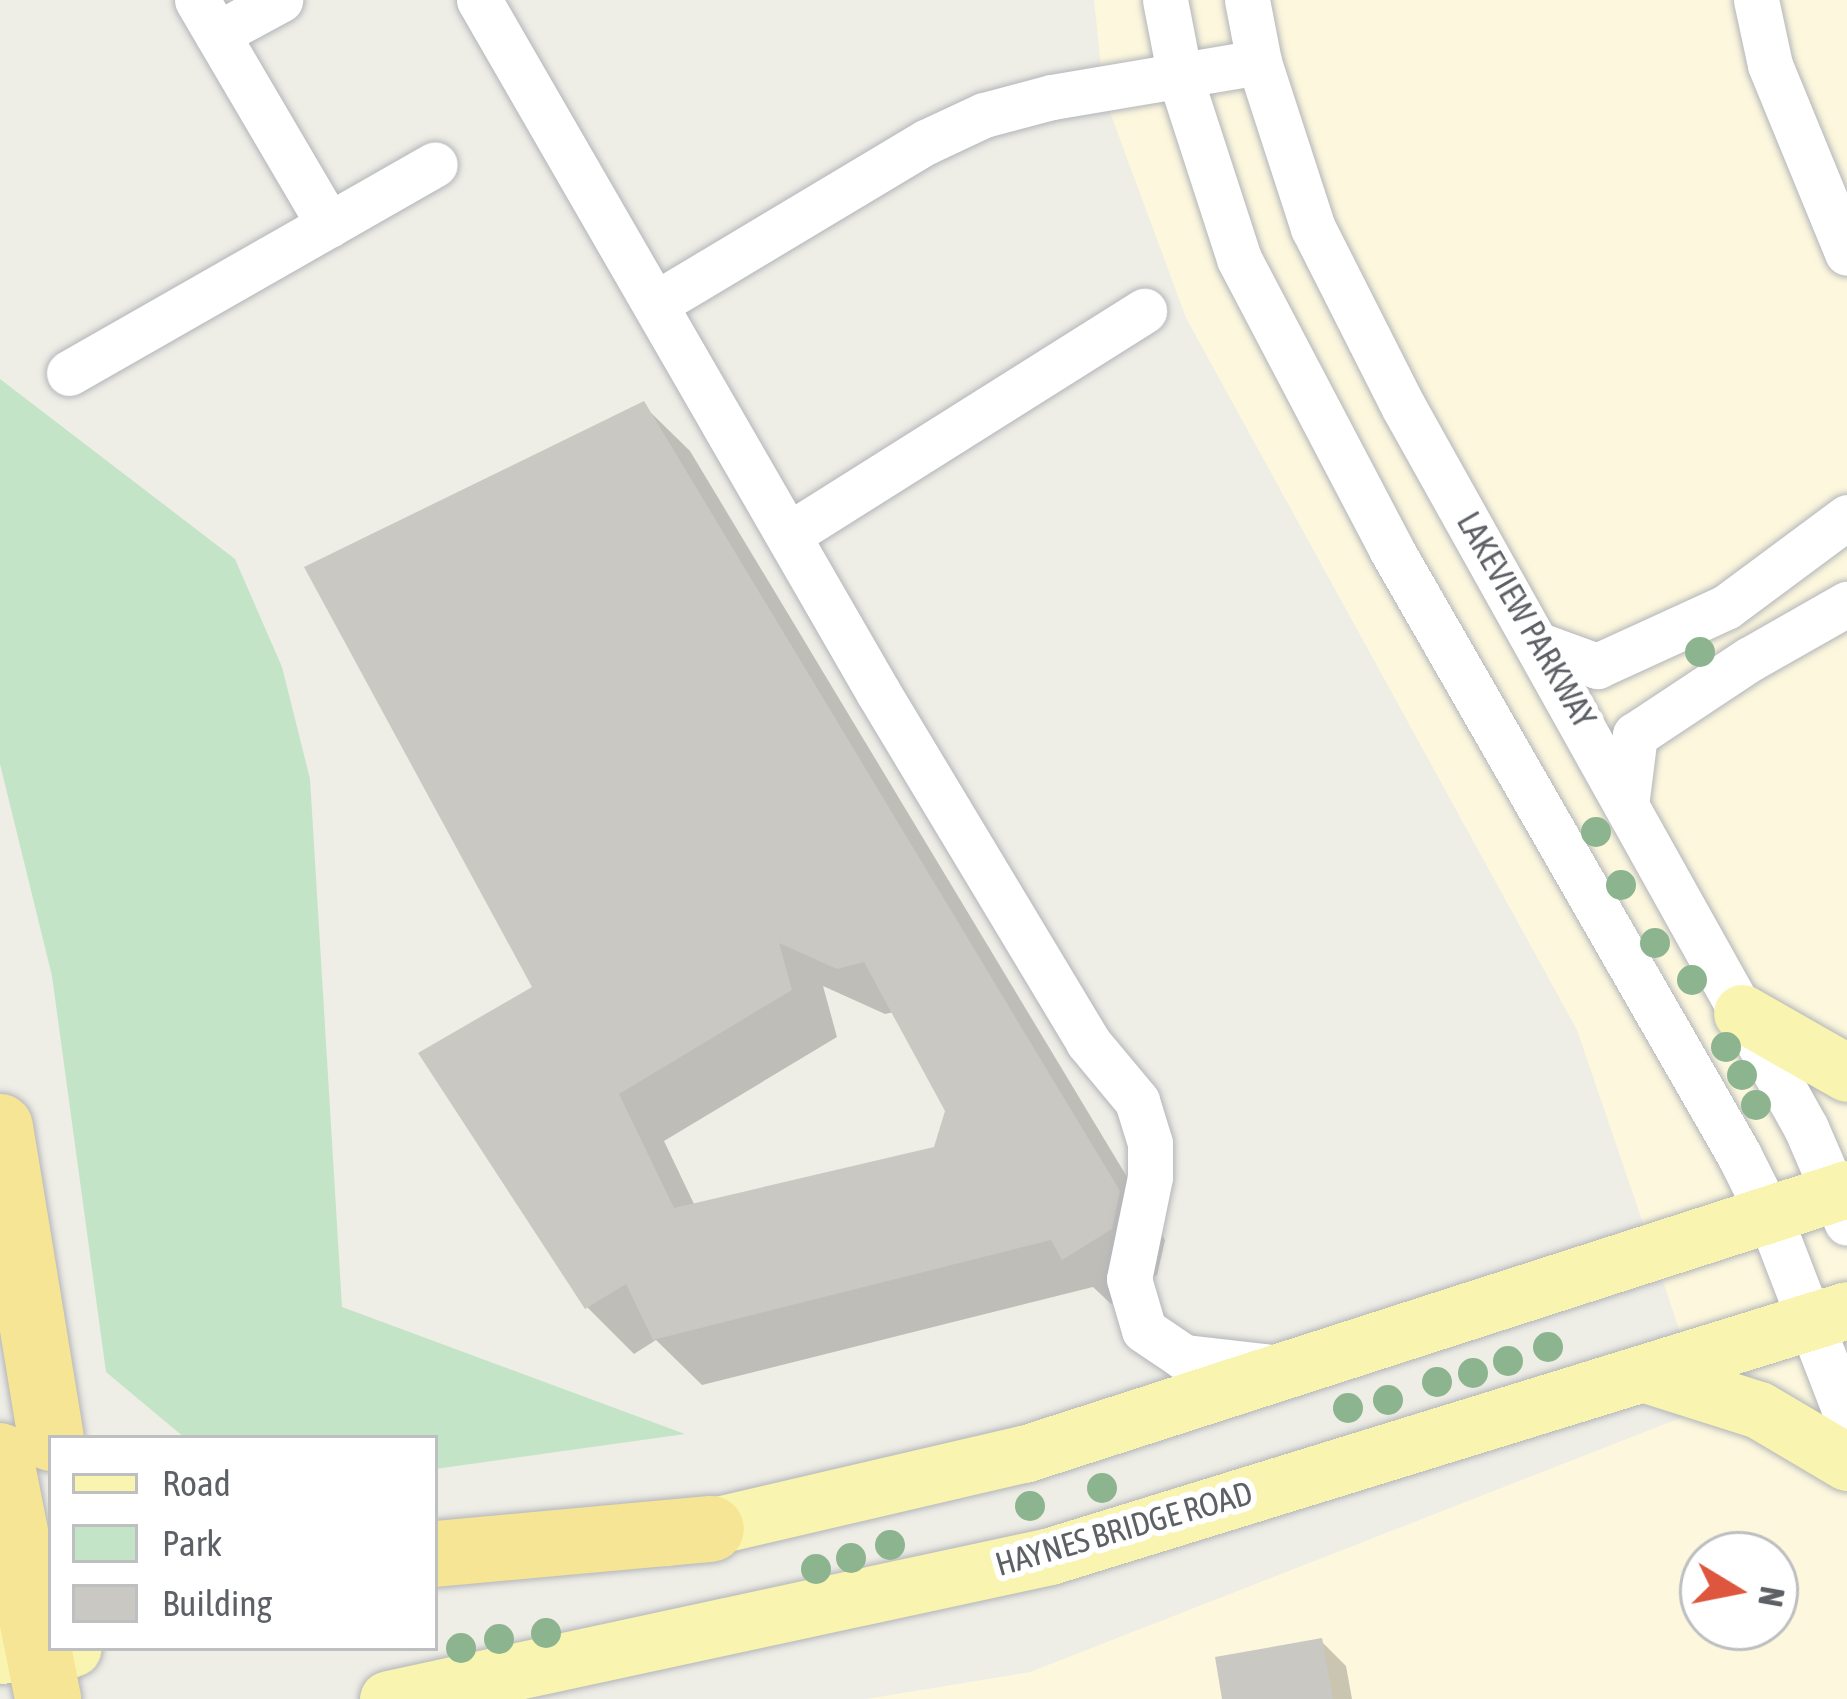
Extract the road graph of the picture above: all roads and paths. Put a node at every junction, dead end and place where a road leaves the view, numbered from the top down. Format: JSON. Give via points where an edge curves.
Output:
{"nodes":[{"id":1,"x":280,"y":0,"type":"edge"},
{"id":2,"x":479,"y":0,"type":"edge"},
{"id":3,"x":1165,"y":0,"type":"edge"},
{"id":4,"x":1247,"y":0,"type":"edge"},
{"id":5,"x":1756,"y":0,"type":"edge"},
{"id":6,"x":207,"y":17,"type":"edge"},
{"id":7,"x":1259,"y":62,"type":"junction"},
{"id":8,"x":1180,"y":77,"type":"junction"},
{"id":9,"x":435,"y":164,"type":"dead end"},
{"id":10,"x":329,"y":225,"type":"junction"},
{"id":11,"x":1847,"y":253,"type":"edge"},
{"id":12,"x":656,"y":304,"type":"junction"},
{"id":13,"x":1144,"y":310,"type":"dead end"},
{"id":14,"x":69,"y":373,"type":"dead end"},
{"id":15,"x":1847,"y":517,"type":"edge"},
{"id":16,"x":788,"y":536,"type":"junction"},
{"id":17,"x":1847,"y":604,"type":"edge"},
{"id":18,"x":1541,"y":646,"type":"junction"},
{"id":19,"x":1627,"y":799,"type":"junction"},
{"id":20,"x":1742,"y":1013,"type":"junction"},
{"id":21,"x":1847,"y":1073,"type":"edge"},
{"id":22,"x":0,"y":1127,"type":"edge"},
{"id":23,"x":1843,"y":1202,"type":"edge"},
{"id":24,"x":1769,"y":1216,"type":"junction"},
{"id":25,"x":1829,"y":1316,"type":"edge"},
{"id":26,"x":1289,"y":1369,"type":"junction"},
{"id":27,"x":1649,"y":1375,"type":"junction"},
{"id":28,"x":47,"y":1412,"type":"edge"},
{"id":29,"x":1847,"y":1417,"type":"edge"},
{"id":30,"x":78,"y":1435,"type":"edge"},
{"id":31,"x":0,"y":1456,"type":"edge"},
{"id":32,"x":1847,"y":1462,"type":"edge"},
{"id":33,"x":711,"y":1529,"type":"junction"},
{"id":34,"x":438,"y":1554,"type":"edge"},
{"id":35,"x":438,"y":1580,"type":"edge"},
{"id":36,"x":50,"y":1660,"type":"edge"},
{"id":37,"x":93,"y":1699,"type":"edge"},
{"id":38,"x":388,"y":1699,"type":"edge"}],
"edges":[{"from":1,"to":6,"type":"street"},
{"from":2,"to":12,"type":"street"},
{"from":3,"to":8,"type":"street"},
{"from":4,"to":7,"type":"street","name":"LAKEVIEW PARKWAY"},
{"from":5,"to":11,"type":"street","via":[[1762,43],[1797,141]]},
{"from":6,"to":10,"type":"street"},
{"from":7,"to":8,"type":"street"},
{"from":7,"to":18,"type":"street","name":"LAKEVIEW PARKWAY","via":[[1313,229]]},
{"from":8,"to":12,"type":"street","via":[[984,115]]},
{"from":8,"to":24,"type":"street","via":[[1239,259],[1334,444]]},
{"from":9,"to":10,"type":"street"},
{"from":10,"to":14,"type":"street"},
{"from":12,"to":16,"type":"street"},
{"from":13,"to":16,"type":"street"},
{"from":15,"to":18,"type":"street","via":[[1726,607],[1597,666]]},
{"from":16,"to":26,"type":"street","via":[[1088,1042],[1137,1101],[1150,1177],[1129,1279],[1144,1330],[1184,1357]]},
{"from":17,"to":19,"type":"street","via":[[1634,735]]},
{"from":18,"to":19,"type":"street","name":"LAKEVIEW PARKWAY"},
{"from":19,"to":20,"type":"street","name":"LAKEVIEW PARKWAY"},
{"from":20,"to":21,"type":"main road"},
{"from":20,"to":23,"type":"street","name":"LAKEVIEW PARKWAY"},
{"from":22,"to":28,"type":"highway"},
{"from":23,"to":24,"type":"main road"},
{"from":24,"to":25,"type":"street"},
{"from":24,"to":26,"type":"main road"},
{"from":25,"to":27,"type":"main road","name":"HAYNES BRIDGE ROAD"},
{"from":25,"to":29,"type":"street"},
{"from":26,"to":33,"type":"main road","via":[[1024,1454]]},
{"from":27,"to":32,"type":"main road","via":[[1759,1410]]},
{"from":27,"to":38,"type":"main road","name":"HAYNES BRIDGE ROAD","via":[[1050,1556]]},
{"from":28,"to":30,"type":"highway"},
{"from":31,"to":36,"type":"highway"},
{"from":33,"to":34,"type":"highway"},
{"from":33,"to":35,"type":"main road"},
{"from":36,"to":37,"type":"highway"}]}
